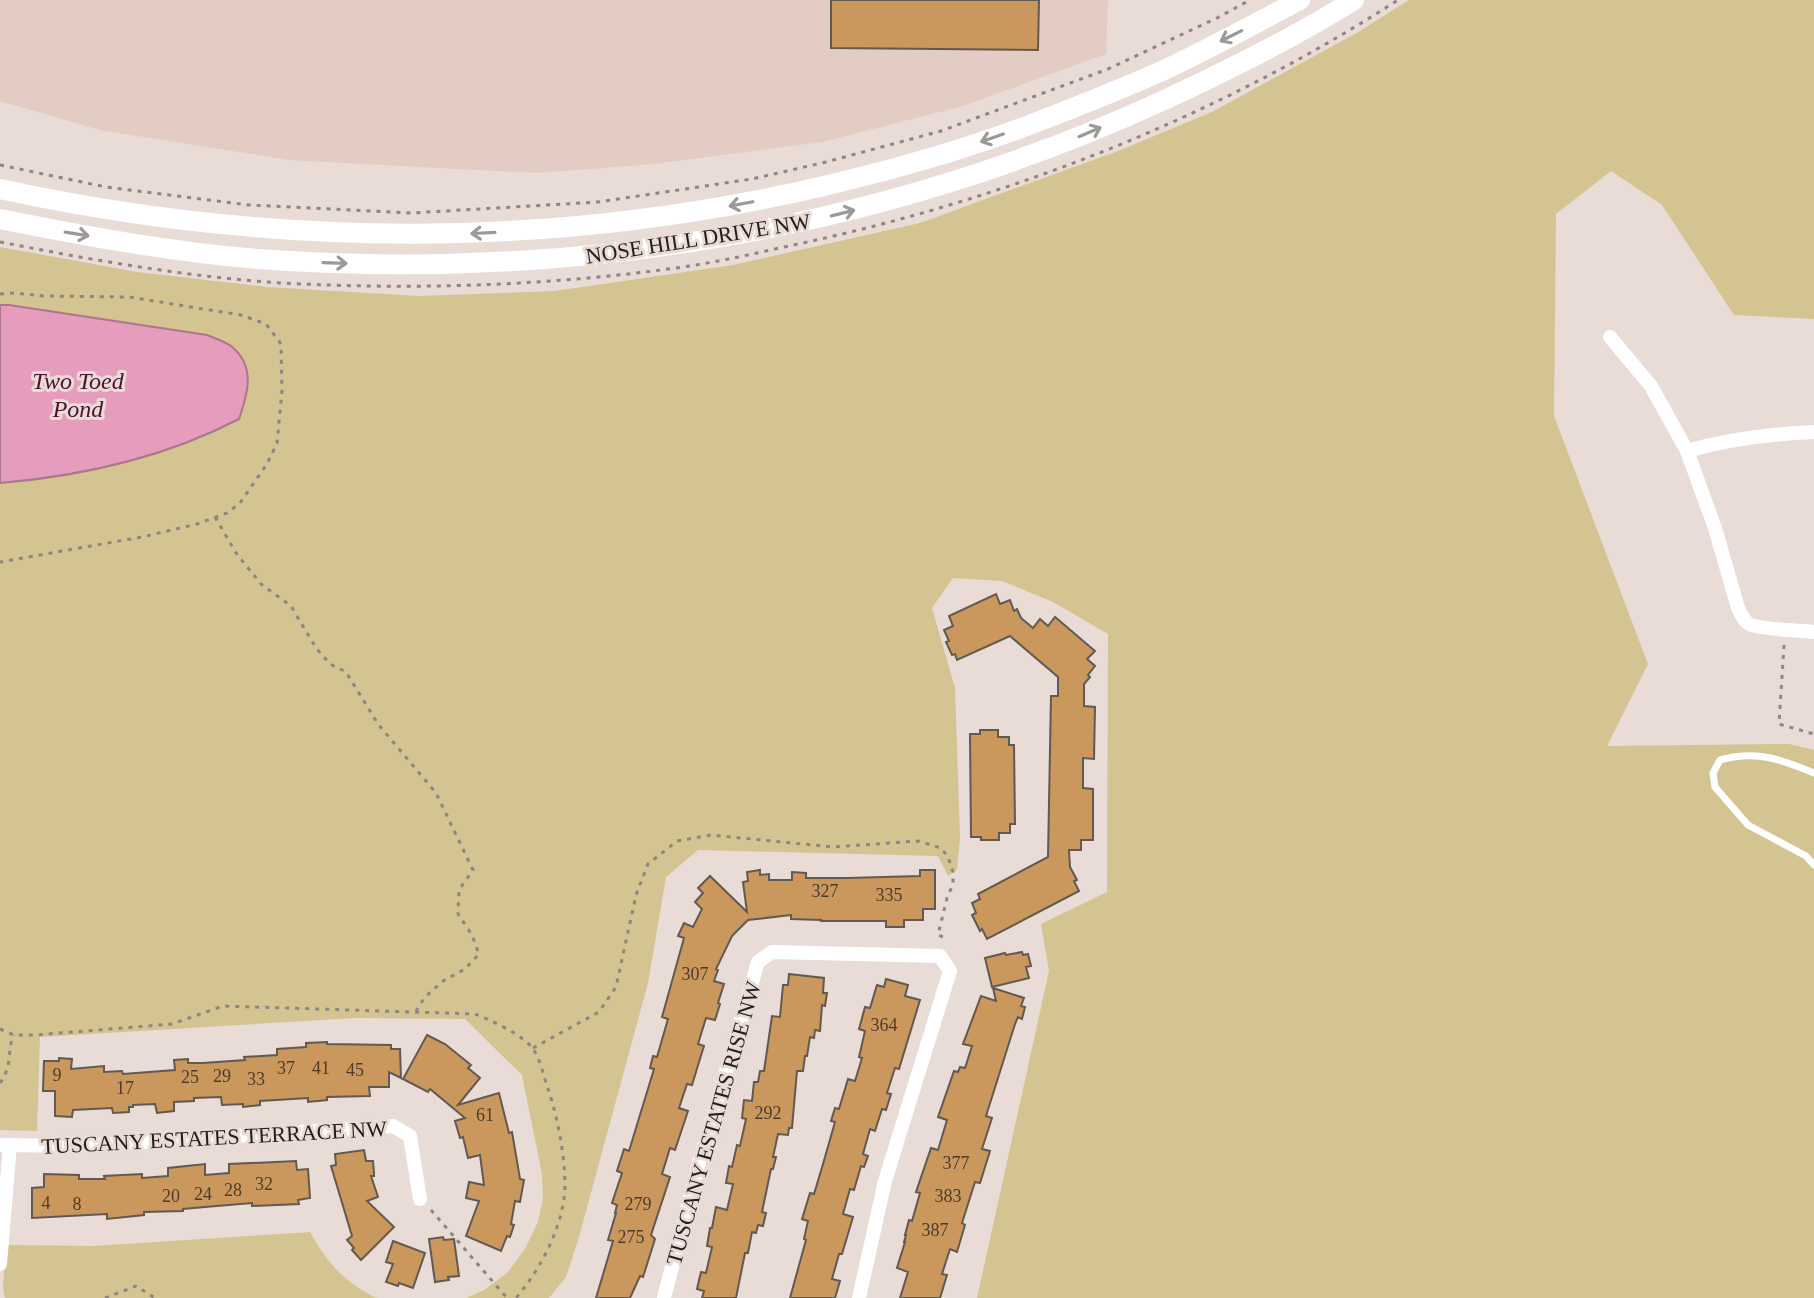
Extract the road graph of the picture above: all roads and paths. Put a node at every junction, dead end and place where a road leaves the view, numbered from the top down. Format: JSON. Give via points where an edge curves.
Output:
{"nodes":[{"id":1,"x":1250,"y":0,"type":"edge"},
{"id":2,"x":1300,"y":0,"type":"edge"},
{"id":3,"x":1354,"y":0,"type":"edge"},
{"id":4,"x":0,"y":165,"type":"edge"},
{"id":5,"x":0,"y":189,"type":"edge"},
{"id":6,"x":0,"y":219,"type":"edge"},
{"id":7,"x":0,"y":294,"type":"edge"},
{"id":8,"x":1610,"y":337,"type":"dead end"},
{"id":9,"x":1814,"y":432,"type":"edge"},
{"id":10,"x":1687,"y":451,"type":"junction"},
{"id":11,"x":215,"y":517,"type":"junction"},
{"id":12,"x":0,"y":562,"type":"edge"},
{"id":13,"x":1785,"y":629,"type":"junction"},
{"id":14,"x":1814,"y":632,"type":"edge"},
{"id":15,"x":1814,"y":734,"type":"edge"},
{"id":16,"x":1814,"y":773,"type":"edge"},
{"id":17,"x":1814,"y":865,"type":"edge"},
{"id":18,"x":946,"y":938,"type":"dead end"},
{"id":19,"x":416,"y":1012,"type":"junction"},
{"id":20,"x":0,"y":1029,"type":"edge"},
{"id":21,"x":14,"y":1035,"type":"junction"},
{"id":22,"x":533,"y":1048,"type":"junction"},
{"id":23,"x":0,"y":1083,"type":"edge"},
{"id":24,"x":5,"y":1145,"type":"edge"},
{"id":25,"x":420,"y":1199,"type":"joint"},
{"id":26,"x":0,"y":1264,"type":"edge"},
{"id":27,"x":105,"y":1298,"type":"edge"},
{"id":28,"x":155,"y":1298,"type":"edge"},
{"id":29,"x":507,"y":1298,"type":"edge"},
{"id":30,"x":516,"y":1298,"type":"edge"},
{"id":31,"x":664,"y":1298,"type":"edge"},
{"id":32,"x":859,"y":1298,"type":"edge"}],
"edges":[{"from":1,"to":4,"type":"path","via":[[1108,69],[941,131],[752,179],[598,202],[411,213],[249,205],[106,187]]},
{"from":2,"to":5,"type":"street","name":"NOSE HILL DRIVE NW","one_way":true,"via":[[1165,69],[957,150],[785,195],[620,223],[464,234],[287,231],[122,213]]},
{"from":6,"to":3,"type":"street","name":"NOSE HILL DRIVE NW","one_way":true,"via":[[177,249],[331,263],[573,257],[727,237],[875,205],[1018,160],[1212,78]]},
{"from":7,"to":11,"type":"path","via":[[129,297],[266,324],[281,344],[277,443],[240,503]]},
{"from":8,"to":10,"type":"street","via":[[1651,386]]},
{"from":9,"to":10,"type":"street","via":[[1743,438]]},
{"from":10,"to":13,"type":"street","via":[[1740,614],[1752,625]]},
{"from":11,"to":12,"type":"path","via":[[142,537]]},
{"from":11,"to":19,"type":"path","via":[[252,574],[291,606],[316,648],[346,672],[378,724],[436,793],[473,870],[459,890],[458,914],[479,954],[425,997]]},
{"from":13,"to":14,"type":"street"},
{"from":13,"to":15,"type":"path","via":[[1779,724]]},
{"from":16,"to":17,"type":"lane","via":[[1775,758],[1739,755],[1720,760],[1713,773],[1715,787],[1748,825]]},
{"from":18,"to":22,"type":"path","via":[[938,935],[953,872],[941,848],[930,844],[833,847],[711,835],[677,841],[648,864],[616,987],[599,1012]]},
{"from":19,"to":21,"type":"path","via":[[223,1006],[172,1024]]},
{"from":19,"to":22,"type":"path","via":[[475,1014]]},
{"from":20,"to":21,"type":"path"},
{"from":21,"to":23,"type":"path"},
{"from":22,"to":30,"type":"path","via":[[558,1127],[564,1197],[546,1252]]},
{"from":24,"to":25,"type":"street","name":"TUSCANY ESTATES TERRACE NW","via":[[79,1146],[393,1126],[410,1136]]},
{"from":24,"to":26,"type":"street"},
{"from":25,"to":29,"type":"path"},
{"from":27,"to":28,"type":"path","via":[[136,1286]]},
{"from":31,"to":32,"type":"street","name":"TUSCANY ESTATES RISE NW","via":[[758,962],[772,952],[940,956],[950,971],[885,1181]]}]}
